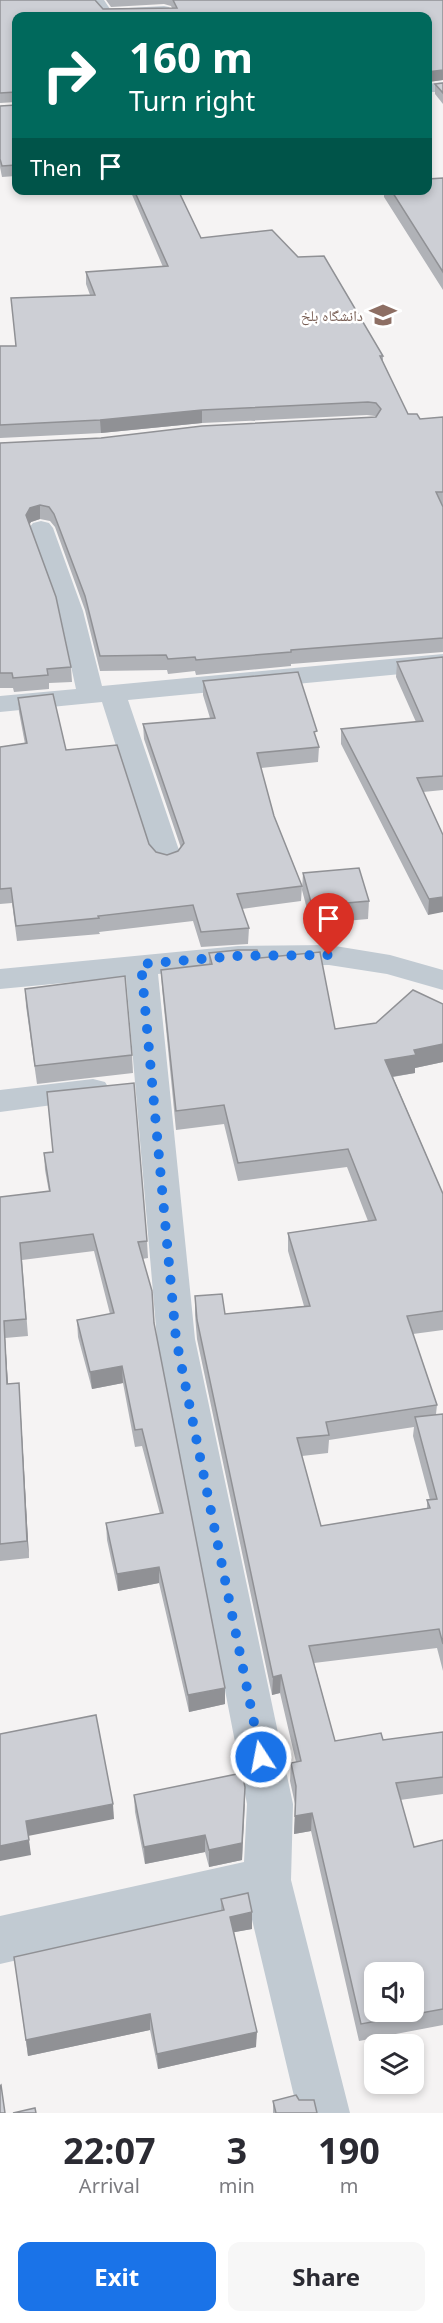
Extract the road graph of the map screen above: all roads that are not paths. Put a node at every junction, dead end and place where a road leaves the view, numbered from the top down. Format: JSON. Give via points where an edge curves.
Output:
{"nodes":[{"id":1,"x":125,"y":12,"type":"edge"},
{"id":2,"x":166,"y":12,"type":"edge"},
{"id":3,"x":41,"y":528,"type":"dead end"},
{"id":4,"x":443,"y":662,"type":"edge"},
{"id":5,"x":102,"y":694,"type":"junction"},
{"id":6,"x":0,"y":704,"type":"edge"},
{"id":7,"x":167,"y":859,"type":"edge"},
{"id":8,"x":141,"y":964,"type":"junction"},
{"id":9,"x":0,"y":979,"type":"edge"},
{"id":10,"x":443,"y":980,"type":"edge"},
{"id":11,"x":151,"y":1084,"type":"junction"},
{"id":12,"x":0,"y":1101,"type":"edge"},
{"id":13,"x":267,"y":1880,"type":"junction"},
{"id":14,"x":0,"y":1940,"type":"edge"},
{"id":15,"x":324,"y":2113,"type":"edge"}],
"edges":[{"from":1,"to":2,"type":"street"},
{"from":3,"to":5,"type":"street"},
{"from":4,"to":5,"type":"street"},
{"from":5,"to":6,"type":"street"},
{"from":5,"to":7,"type":"street"},
{"from":8,"to":9,"type":"street"},
{"from":8,"to":10,"type":"street","via":[[238,956],[329,955],[390,965]]},
{"from":8,"to":11,"type":"street"},
{"from":11,"to":12,"type":"street"},
{"from":11,"to":13,"type":"street","via":[[176,1339],[270,1804]]},
{"from":13,"to":14,"type":"street"},
{"from":13,"to":15,"type":"street"}]}
